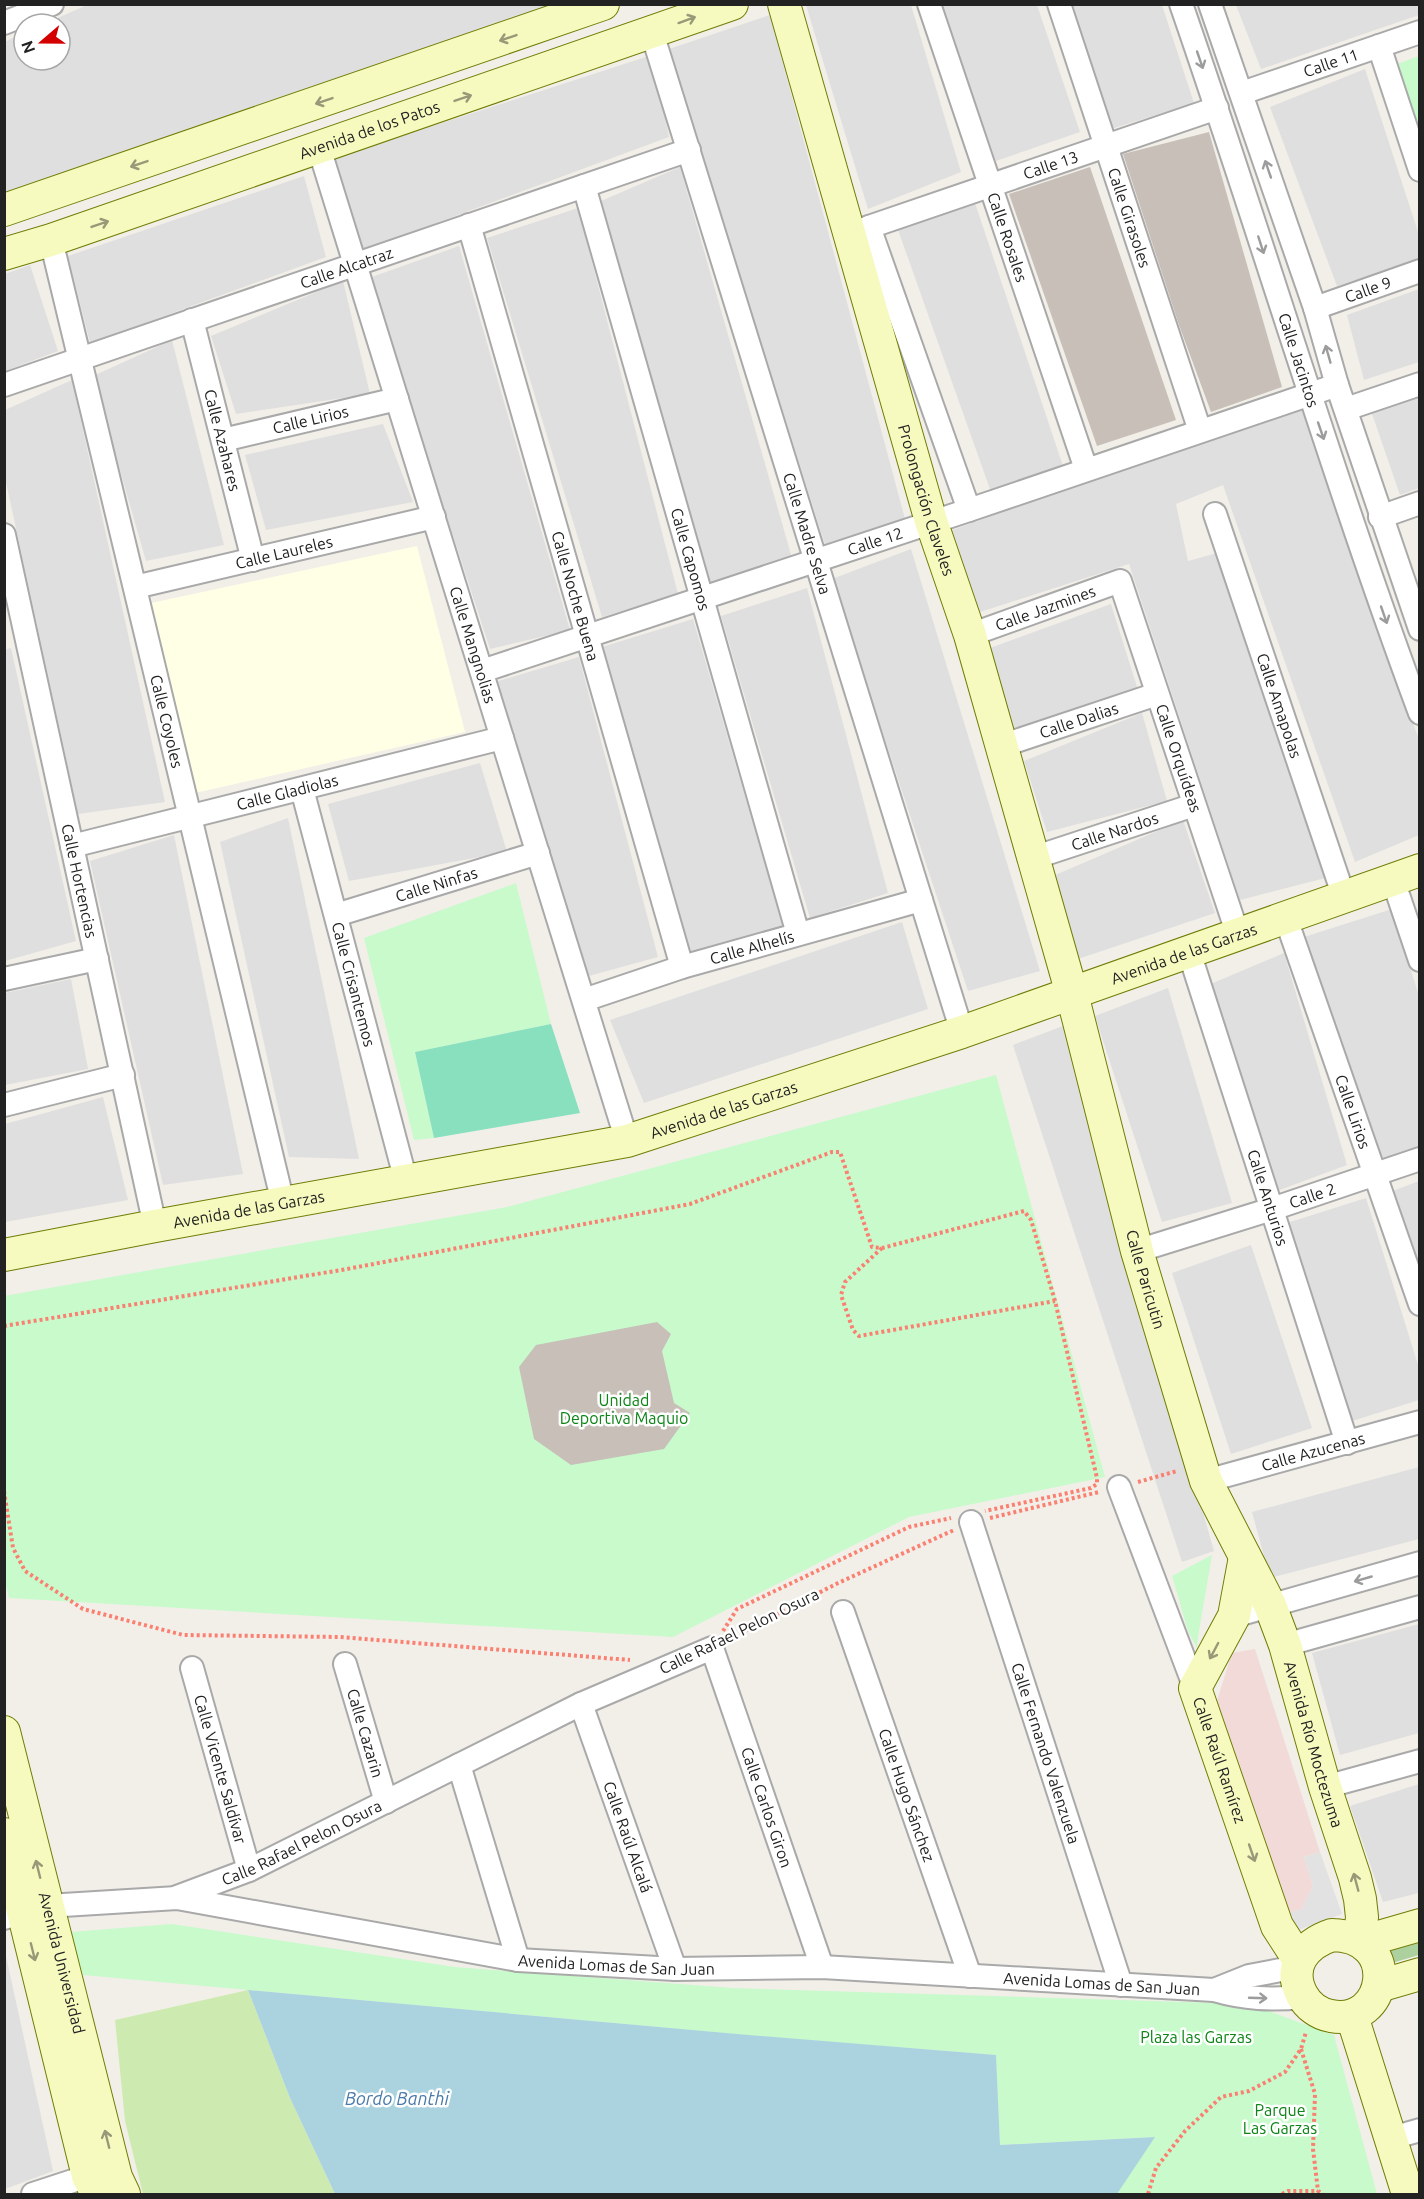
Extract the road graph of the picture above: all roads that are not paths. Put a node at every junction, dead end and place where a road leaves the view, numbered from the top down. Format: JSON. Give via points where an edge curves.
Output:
{"nodes":[{"id":1,"x":52,"y":4,"type":"edge"},
{"id":2,"x":603,"y":4,"type":"edge"},
{"id":3,"x":732,"y":4,"type":"edge"},
{"id":4,"x":784,"y":4,"type":"edge"},
{"id":5,"x":929,"y":4,"type":"edge"},
{"id":6,"x":1059,"y":4,"type":"edge"},
{"id":7,"x":1181,"y":4,"type":"edge"},
{"id":8,"x":1210,"y":4,"type":"edge"},
{"id":9,"x":4,"y":23,"type":"edge"},
{"id":10,"x":549,"y":23,"type":"junction"},
{"id":11,"x":1419,"y":32,"type":"edge"},
{"id":12,"x":652,"y":33,"type":"junction"},
{"id":13,"x":1380,"y":46,"type":"junction"},
{"id":14,"x":564,"y":63,"type":"junction"},
{"id":15,"x":1242,"y":93,"type":"junction"},
{"id":16,"x":1217,"y":108,"type":"junction"},
{"id":17,"x":1105,"y":145,"type":"junction"},
{"id":18,"x":320,"y":148,"type":"junction"},
{"id":19,"x":688,"y":150,"type":"junction"},
{"id":20,"x":1419,"y":170,"type":"edge"},
{"id":21,"x":990,"y":184,"type":"junction"},
{"id":22,"x":584,"y":186,"type":"junction"},
{"id":23,"x":4,"y":210,"type":"edge"},
{"id":24,"x":469,"y":225,"type":"junction"},
{"id":25,"x":859,"y":231,"type":"junction"},
{"id":26,"x":51,"y":240,"type":"junction"},
{"id":27,"x":4,"y":254,"type":"edge"},
{"id":28,"x":356,"y":264,"type":"junction"},
{"id":29,"x":1419,"y":271,"type":"edge"},
{"id":30,"x":1315,"y":308,"type":"junction"},
{"id":31,"x":192,"y":320,"type":"junction"},
{"id":32,"x":80,"y":359,"type":"junction"},
{"id":33,"x":1419,"y":384,"type":"edge"},
{"id":34,"x":4,"y":385,"type":"edge"},
{"id":35,"x":1337,"y":385,"type":"junction"},
{"id":36,"x":1309,"y":395,"type":"junction"},
{"id":37,"x":397,"y":399,"type":"junction"},
{"id":38,"x":1346,"y":410,"type":"junction"},
{"id":39,"x":1200,"y":431,"type":"junction"},
{"id":40,"x":223,"y":440,"type":"junction"},
{"id":41,"x":1086,"y":469,"type":"junction"},
{"id":42,"x":1419,"y":503,"type":"edge"},
{"id":43,"x":969,"y":510,"type":"junction"},
{"id":44,"x":1215,"y":514,"type":"dead end"},
{"id":45,"x":434,"y":517,"type":"junction"},
{"id":46,"x":1380,"y":517,"type":"junction"},
{"id":47,"x":931,"y":521,"type":"junction"},
{"id":48,"x":4,"y":535,"type":"edge"},
{"id":49,"x":253,"y":560,"type":"junction"},
{"id":50,"x":816,"y":560,"type":"junction"},
{"id":51,"x":1120,"y":581,"type":"joint"},
{"id":52,"x":135,"y":587,"type":"junction"},
{"id":53,"x":702,"y":598,"type":"junction"},
{"id":54,"x":1418,"y":621,"type":"edge"},
{"id":55,"x":14,"y":628,"type":"edge"},
{"id":56,"x":970,"y":635,"type":"junction"},
{"id":57,"x":587,"y":636,"type":"junction"},
{"id":58,"x":482,"y":671,"type":"junction"},
{"id":59,"x":1157,"y":694,"type":"junction"},
{"id":60,"x":1419,"y":713,"type":"edge"},
{"id":61,"x":502,"y":738,"type":"junction"},
{"id":62,"x":1001,"y":746,"type":"junction"},
{"id":63,"x":302,"y":789,"type":"junction"},
{"id":64,"x":1194,"y":805,"type":"junction"},
{"id":65,"x":191,"y":817,"type":"junction"},
{"id":66,"x":72,"y":846,"type":"junction"},
{"id":67,"x":538,"y":853,"type":"junction"},
{"id":68,"x":1033,"y":858,"type":"junction"},
{"id":69,"x":1406,"y":875,"type":"edge"},
{"id":70,"x":1344,"y":897,"type":"junction"},
{"id":71,"x":921,"y":900,"type":"junction"},
{"id":72,"x":336,"y":915,"type":"junction"},
{"id":73,"x":1286,"y":919,"type":"junction"},
{"id":74,"x":798,"y":934,"type":"junction"},
{"id":75,"x":1238,"y":935,"type":"junction"},
{"id":76,"x":1189,"y":952,"type":"junction"},
{"id":77,"x":97,"y":959,"type":"junction"},
{"id":78,"x":1419,"y":960,"type":"edge"},
{"id":79,"x":682,"y":967,"type":"junction"},
{"id":80,"x":4,"y":979,"type":"edge"},
{"id":81,"x":1072,"y":994,"type":"junction"},
{"id":82,"x":584,"y":1000,"type":"junction"},
{"id":83,"x":962,"y":1032,"type":"junction"},
{"id":84,"x":123,"y":1075,"type":"junction"},
{"id":85,"x":4,"y":1105,"type":"edge"},
{"id":86,"x":627,"y":1141,"type":"junction"},
{"id":87,"x":1419,"y":1159,"type":"edge"},
{"id":88,"x":1374,"y":1174,"type":"junction"},
{"id":89,"x":406,"y":1181,"type":"junction"},
{"id":90,"x":283,"y":1203,"type":"junction"},
{"id":91,"x":1272,"y":1209,"type":"junction"},
{"id":92,"x":156,"y":1226,"type":"junction"},
{"id":93,"x":1137,"y":1251,"type":"junction"},
{"id":94,"x":4,"y":1255,"type":"edge"},
{"id":95,"x":1419,"y":1304,"type":"edge"},
{"id":96,"x":1419,"y":1422,"type":"edge"},
{"id":97,"x":1347,"y":1443,"type":"junction"},
{"id":98,"x":1204,"y":1473,"type":"junction"},
{"id":99,"x":1119,"y":1487,"type":"road end"},
{"id":100,"x":967,"y":1517,"type":"road end"},
{"id":101,"x":1245,"y":1557,"type":"junction"},
{"id":102,"x":1419,"y":1563,"type":"edge"},
{"id":103,"x":1270,"y":1605,"type":"junction"},
{"id":104,"x":1419,"y":1607,"type":"edge"},
{"id":105,"x":843,"y":1612,"type":"dead end"},
{"id":106,"x":1234,"y":1616,"type":"junction"},
{"id":107,"x":1286,"y":1645,"type":"junction"},
{"id":108,"x":712,"y":1648,"type":"joint"},
{"id":109,"x":345,"y":1664,"type":"dead end"},
{"id":110,"x":192,"y":1668,"type":"dead end"},
{"id":111,"x":1195,"y":1688,"type":"junction"},
{"id":112,"x":581,"y":1704,"type":"junction"},
{"id":113,"x":4,"y":1732,"type":"edge"},
{"id":114,"x":1419,"y":1761,"type":"edge"},
{"id":115,"x":459,"y":1765,"type":"junction"},
{"id":116,"x":1325,"y":1787,"type":"junction"},
{"id":117,"x":386,"y":1802,"type":"junction"},
{"id":118,"x":4,"y":1834,"type":"edge"},
{"id":119,"x":249,"y":1870,"type":"junction"},
{"id":120,"x":177,"y":1898,"type":"junction"},
{"id":121,"x":25,"y":1912,"type":"edge"},
{"id":122,"x":1419,"y":1924,"type":"edge"},
{"id":123,"x":1358,"y":1940,"type":"junction"},
{"id":124,"x":518,"y":1960,"type":"junction"},
{"id":125,"x":822,"y":1967,"type":"junction"},
{"id":126,"x":675,"y":1969,"type":"junction"},
{"id":127,"x":1419,"y":1974,"type":"edge"},
{"id":128,"x":970,"y":1976,"type":"junction"},
{"id":129,"x":1303,"y":1983,"type":"junction"},
{"id":130,"x":1121,"y":1985,"type":"junction"},
{"id":131,"x":1379,"y":1986,"type":"junction"},
{"id":132,"x":1214,"y":1990,"type":"junction"},
{"id":133,"x":1352,"y":2016,"type":"junction"},
{"id":134,"x":1406,"y":2134,"type":"edge"},
{"id":135,"x":93,"y":2185,"type":"edge"},
{"id":136,"x":33,"y":2194,"type":"edge"},
{"id":137,"x":124,"y":2194,"type":"edge"},
{"id":138,"x":1408,"y":2194,"type":"edge"}],
"edges":[{"from":1,"to":9,"type":"street"},
{"from":2,"to":10,"type":"street"},
{"from":12,"to":3,"type":"street","name":"Avenida de los Patos","one_way":true},
{"from":4,"to":25,"type":"street","name":"Prolongación Claveles"},
{"from":5,"to":21,"type":"street","name":"Calle Rosales"},
{"from":6,"to":17,"type":"street","name":"Calle Girasoles"},
{"from":7,"to":16,"type":"street","name":"Calle Jacintos","one_way":true},
{"from":8,"to":15,"type":"street","name":"Calle Jacintos"},
{"from":10,"to":14,"type":"street"},
{"from":10,"to":23,"type":"street","one_way":true},
{"from":11,"to":13,"type":"street","name":"Calle 11"},
{"from":12,"to":14,"type":"street","name":"Avenida de los Patos"},
{"from":12,"to":19,"type":"street","name":"Calle Madre Selva"},
{"from":13,"to":15,"type":"street","name":"Calle 11"},
{"from":13,"to":20,"type":"street"},
{"from":18,"to":14,"type":"street","name":"Avenida de los Patos","one_way":true},
{"from":30,"to":15,"type":"street","name":"Calle Jacintos","one_way":true},
{"from":16,"to":17,"type":"street","name":"Calle 13"},
{"from":16,"to":36,"type":"street","name":"Calle Jacintos","one_way":true},
{"from":17,"to":21,"type":"street","name":"Calle 13"},
{"from":17,"to":39,"type":"street","name":"Calle Girasoles"},
{"from":26,"to":18,"type":"street","name":"Avenida de los Patos","one_way":true},
{"from":18,"to":28,"type":"street","name":"Calle Mangnolias"},
{"from":19,"to":22,"type":"street","name":"Calle Alcatraz"},
{"from":19,"to":50,"type":"street","name":"Calle Madre Selva"},
{"from":21,"to":25,"type":"street","name":"Calle 13"},
{"from":21,"to":41,"type":"street","name":"Calle Rosales"},
{"from":22,"to":24,"type":"street","name":"Calle Alcatraz"},
{"from":22,"to":53,"type":"street","name":"Calle Capomos"},
{"from":24,"to":28,"type":"street","name":"Calle Alcatraz"},
{"from":24,"to":57,"type":"street","name":"Calle Noche Buena"},
{"from":25,"to":43,"type":"street"},
{"from":25,"to":47,"type":"street","name":"Prolongación Claveles"},
{"from":26,"to":27,"type":"street","name":"Avenida de los Patos"},
{"from":26,"to":32,"type":"street","name":"Calle Coyoles"},
{"from":28,"to":31,"type":"street","name":"Calle Alcatraz"},
{"from":28,"to":37,"type":"street","name":"Calle Mangnolias"},
{"from":29,"to":30,"type":"street","name":"Calle 9"},
{"from":35,"to":30,"type":"street","name":"Calle Jacintos","one_way":true},
{"from":31,"to":32,"type":"street","name":"Calle Alcatraz"},
{"from":31,"to":40,"type":"street","name":"Calle Azahares"},
{"from":32,"to":34,"type":"street","name":"Calle Alcatraz"},
{"from":32,"to":52,"type":"street","name":"Calle Coyoles"},
{"from":33,"to":38,"type":"street"},
{"from":35,"to":36,"type":"street","name":"Calle 12"},
{"from":35,"to":38,"type":"street","name":"Calle Jacintos"},
{"from":36,"to":39,"type":"street","name":"Calle 12"},
{"from":36,"to":60,"type":"street","name":"Calle Jacintos","one_way":true},
{"from":37,"to":40,"type":"street","name":"Calle Lirios"},
{"from":37,"to":45,"type":"street","name":"Calle Mangnolias"},
{"from":38,"to":46,"type":"street","name":"Calle Jacintos"},
{"from":39,"to":41,"type":"street","name":"Calle 12"},
{"from":40,"to":49,"type":"street","name":"Calle Azahares"},
{"from":41,"to":43,"type":"street","name":"Calle 12"},
{"from":42,"to":46,"type":"street"},
{"from":43,"to":47,"type":"street","name":"Calle 12"},
{"from":44,"to":70,"type":"street","name":"Calle Amapolas"},
{"from":45,"to":49,"type":"street","name":"Calle Laureles"},
{"from":45,"to":58,"type":"street","name":"Calle Mangnolias"},
{"from":46,"to":54,"type":"street","name":"Calle Jacintos"},
{"from":47,"to":50,"type":"street","name":"Calle 12"},
{"from":47,"to":56,"type":"street","name":"Prolongación Claveles"},
{"from":48,"to":55,"type":"street","name":"Calle Hortencias"},
{"from":49,"to":52,"type":"street","name":"Calle Laureles"},
{"from":50,"to":53,"type":"street","name":"Calle 12"},
{"from":50,"to":71,"type":"street","name":"Calle Madre Selva"},
{"from":51,"to":56,"type":"street","name":"Calle Jazmines"},
{"from":51,"to":59,"type":"street","name":"Calle Orquídeas"},
{"from":52,"to":65,"type":"street","name":"Calle Coyoles"},
{"from":53,"to":57,"type":"street","name":"Calle 12"},
{"from":53,"to":74,"type":"street","name":"Calle Capomos"},
{"from":55,"to":66,"type":"street","name":"Calle Hortencias"},
{"from":56,"to":62,"type":"street","name":"Prolongación Claveles"},
{"from":57,"to":58,"type":"street","name":"Calle 12"},
{"from":57,"to":79,"type":"street","name":"Calle Noche Buena"},
{"from":58,"to":61,"type":"street","name":"Calle Mangnolias"},
{"from":59,"to":62,"type":"street","name":"Calle Dalias"},
{"from":59,"to":64,"type":"street","name":"Calle Orquídeas"},
{"from":61,"to":63,"type":"street","name":"Calle Gladiolas"},
{"from":61,"to":67,"type":"street","name":"Calle Mangnolias"},
{"from":62,"to":68,"type":"street","name":"Prolongación Claveles"},
{"from":63,"to":65,"type":"street","name":"Calle Gladiolas"},
{"from":63,"to":72,"type":"street","name":"Calle Crisantemos"},
{"from":64,"to":68,"type":"street","name":"Calle Nardos"},
{"from":64,"to":75,"type":"street","name":"Calle Orquídeas"},
{"from":65,"to":66,"type":"street","name":"Calle Gladiolas"},
{"from":65,"to":90,"type":"street","name":"Calle Coyoles"},
{"from":66,"to":77,"type":"street","name":"Calle Hortencias"},
{"from":67,"to":72,"type":"street","name":"Calle Ninfas"},
{"from":67,"to":82,"type":"street","name":"Calle Mangnolias"},
{"from":68,"to":81,"type":"street","name":"Prolongación Claveles"},
{"from":69,"to":70,"type":"street","name":"Avenida de las Garzas"},
{"from":69,"to":78,"type":"street"},
{"from":70,"to":73,"type":"street","name":"Avenida de las Garzas"},
{"from":71,"to":74,"type":"street","name":"Calle Alhelís"},
{"from":71,"to":83,"type":"street","name":"Calle Madre Selva"},
{"from":72,"to":89,"type":"street","name":"Calle Crisantemos"},
{"from":73,"to":75,"type":"street","name":"Avenida de las Garzas"},
{"from":73,"to":88,"type":"street","name":"Calle Lirios"},
{"from":74,"to":79,"type":"street","name":"Calle Alhelís"},
{"from":75,"to":76,"type":"street","name":"Avenida de las Garzas"},
{"from":76,"to":81,"type":"street","name":"Avenida de las Garzas"},
{"from":76,"to":91,"type":"street","name":"Calle Anturios"},
{"from":77,"to":80,"type":"street"},
{"from":77,"to":84,"type":"street","name":"Calle Hortencias"},
{"from":79,"to":82,"type":"street","name":"Calle Alhelís"},
{"from":81,"to":83,"type":"street","name":"Avenida de las Garzas"},
{"from":81,"to":93,"type":"street","name":"Calle Paricutin"},
{"from":82,"to":86,"type":"street","name":"Calle Mangnolias"},
{"from":83,"to":86,"type":"street","name":"Avenida de las Garzas"},
{"from":84,"to":85,"type":"street"},
{"from":84,"to":92,"type":"street","name":"Calle Hortencias"},
{"from":86,"to":89,"type":"street","name":"Avenida de las Garzas"},
{"from":87,"to":88,"type":"street","name":"Calle 2"},
{"from":88,"to":91,"type":"street","name":"Calle 2"},
{"from":88,"to":95,"type":"street","name":"Calle Lirios"},
{"from":89,"to":90,"type":"street","name":"Avenida de las Garzas"},
{"from":90,"to":92,"type":"street","name":"Avenida de las Garzas"},
{"from":91,"to":93,"type":"street","name":"Calle 2"},
{"from":91,"to":97,"type":"street","name":"Calle Anturios"},
{"from":92,"to":94,"type":"street","name":"Avenida de las Garzas"},
{"from":93,"to":98,"type":"street","name":"Calle Paricutin"},
{"from":96,"to":97,"type":"street","name":"Calle Azucenas"},
{"from":97,"to":98,"type":"street","name":"Calle Azucenas"},
{"from":98,"to":101,"type":"street","name":"Calle Paricutin"},
{"from":99,"to":111,"type":"street"},
{"from":100,"to":130,"type":"street","name":"Calle Fernando Valenzuela"},
{"from":101,"to":103,"type":"street","name":"Avenida Río Moctezuma"},
{"from":101,"to":106,"type":"street","name":"Calle Raúl Ramírez"},
{"from":102,"to":103,"type":"street","one_way":true},
{"from":103,"to":106,"type":"street"},
{"from":103,"to":107,"type":"street","name":"Avenida Río Moctezuma"},
{"from":104,"to":107,"type":"street"},
{"from":105,"to":128,"type":"street","name":"Calle Hugo Sánchez"},
{"from":106,"to":111,"type":"street","name":"Calle Raúl Ramírez","one_way":true},
{"from":107,"to":116,"type":"street","name":"Avenida Río Moctezuma"},
{"from":108,"to":112,"type":"street","name":"Calle Rafael Pelon Osura"},
{"from":108,"to":125,"type":"street","name":"Calle Carlos Giron"},
{"from":109,"to":117,"type":"street","name":"Calle Cazarin"},
{"from":110,"to":119,"type":"street","name":"Calle Vicente Saldívar"},
{"from":111,"to":129,"type":"street","name":"Calle Raúl Ramírez","one_way":true,"via":[[1277,1926]]},
{"from":112,"to":115,"type":"street","name":"Calle Rafael Pelon Osura"},
{"from":112,"to":126,"type":"street","name":"Calle Raúl Alcalá"},
{"from":121,"to":113,"type":"street","name":"Avenida Universidad","one_way":true},
{"from":114,"to":116,"type":"street"},
{"from":115,"to":117,"type":"street","name":"Calle Rafael Pelon Osura"},
{"from":115,"to":124,"type":"street"},
{"from":123,"to":116,"type":"street","name":"Avenida Río Moctezuma","one_way":true,"via":[[1360,1899]]},
{"from":117,"to":119,"type":"street","name":"Calle Rafael Pelon Osura"},
{"from":118,"to":121,"type":"street","name":"Avenida Universidad"},
{"from":119,"to":120,"type":"street","name":"Calle Rafael Pelon Osura"},
{"from":120,"to":121,"type":"street","name":"Avenida Lomas de San Juan"},
{"from":120,"to":124,"type":"street","name":"Avenida Lomas de San Juan"},
{"from":121,"to":135,"type":"street","name":"Avenida Universidad","one_way":true},
{"from":137,"to":121,"type":"street","name":"Avenida Universidad","one_way":true},
{"from":122,"to":123,"type":"street"},
{"from":123,"to":129,"type":"street","via":[[1332,1935],[1304,1952]]},
{"from":123,"to":131,"type":"street","via":[[1376,1959]]},
{"from":124,"to":126,"type":"street","name":"Avenida Lomas de San Juan"},
{"from":125,"to":126,"type":"street","name":"Avenida Lomas de San Juan"},
{"from":125,"to":128,"type":"street","name":"Avenida Lomas de San Juan"},
{"from":127,"to":131,"type":"street"},
{"from":128,"to":130,"type":"street","name":"Avenida Lomas de San Juan"},
{"from":129,"to":132,"type":"street","name":"Avenida Lomas de San Juan","via":[[1249,1976]]},
{"from":132,"to":129,"type":"street","name":"Avenida Lomas de San Juan","one_way":true,"via":[[1239,1997],[1279,1999]]},
{"from":129,"to":133,"type":"street","via":[[1324,2015]]},
{"from":130,"to":132,"type":"street","name":"Avenida Lomas de San Juan"},
{"from":131,"to":133,"type":"street","via":[[1374,1999]]},
{"from":133,"to":134,"type":"street"},
{"from":134,"to":138,"type":"street"},
{"from":135,"to":136,"type":"street"}]}
